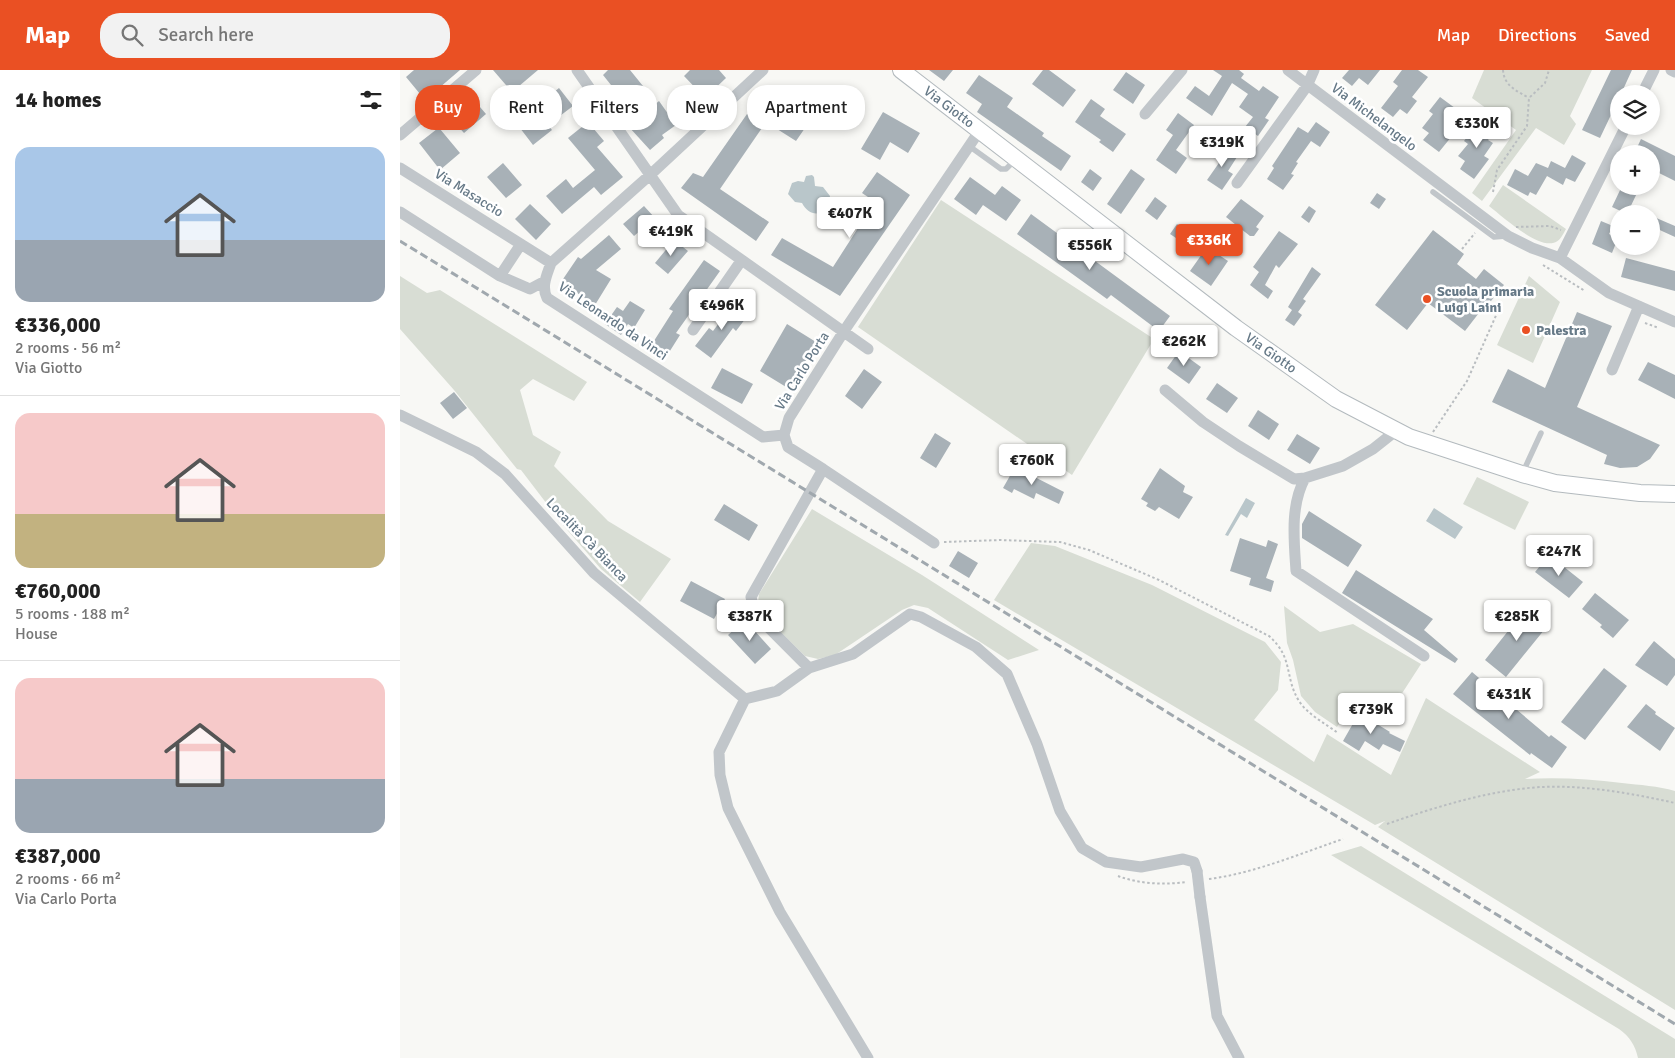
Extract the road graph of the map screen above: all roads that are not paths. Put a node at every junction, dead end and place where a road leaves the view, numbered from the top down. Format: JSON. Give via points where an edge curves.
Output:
{"nodes":[{"id":1,"x":476,"y":70,"type":"edge"},
{"id":2,"x":577,"y":70,"type":"edge"},
{"id":3,"x":763,"y":70,"type":"edge"},
{"id":4,"x":901,"y":70,"type":"edge"},
{"id":5,"x":1182,"y":70,"type":"edge"},
{"id":6,"x":1288,"y":70,"type":"edge"},
{"id":7,"x":1314,"y":70,"type":"edge"},
{"id":8,"x":1654,"y":70,"type":"edge"},
{"id":9,"x":1671,"y":70,"type":"edge"},
{"id":10,"x":1675,"y":72,"type":"edge"},
{"id":11,"x":1646,"y":85,"type":"edge"},
{"id":12,"x":1307,"y":86,"type":"junction"},
{"id":13,"x":1145,"y":114,"type":"dead end"},
{"id":14,"x":980,"y":130,"type":"junction"},
{"id":15,"x":400,"y":135,"type":"edge"},
{"id":16,"x":1622,"y":135,"type":"edge"},
{"id":17,"x":970,"y":146,"type":"junction"},
{"id":18,"x":1016,"y":158,"type":"junction"},
{"id":19,"x":400,"y":168,"type":"edge"},
{"id":20,"x":650,"y":175,"type":"junction"},
{"id":21,"x":1238,"y":183,"type":"dead end"},
{"id":22,"x":1433,"y":192,"type":"dead end"},
{"id":23,"x":400,"y":212,"type":"edge"},
{"id":24,"x":1510,"y":232,"type":"junction"},
{"id":25,"x":521,"y":244,"type":"junction"},
{"id":26,"x":1560,"y":258,"type":"junction"},
{"id":27,"x":741,"y":261,"type":"junction"},
{"id":28,"x":551,"y":263,"type":"junction"},
{"id":29,"x":500,"y":276,"type":"junction"},
{"id":30,"x":545,"y":281,"type":"junction"},
{"id":31,"x":1639,"y":306,"type":"junction"},
{"id":32,"x":1675,"y":322,"type":"edge"},
{"id":33,"x":693,"y":330,"type":"dead end"},
{"id":34,"x":844,"y":331,"type":"junction"},
{"id":35,"x":868,"y":349,"type":"dead end"},
{"id":36,"x":1612,"y":370,"type":"dead end"},
{"id":37,"x":1165,"y":390,"type":"dead end"},
{"id":38,"x":400,"y":415,"type":"edge"},
{"id":39,"x":1397,"y":430,"type":"junction"},
{"id":40,"x":1541,"y":433,"type":"dead end"},
{"id":41,"x":784,"y":435,"type":"junction"},
{"id":42,"x":823,"y":470,"type":"junction"},
{"id":43,"x":1522,"y":474,"type":"junction"},
{"id":44,"x":1305,"y":478,"type":"junction"},
{"id":45,"x":1675,"y":494,"type":"edge"},
{"id":46,"x":934,"y":543,"type":"road end"},
{"id":47,"x":1424,"y":656,"type":"dead end"},
{"id":48,"x":809,"y":668,"type":"junction"},
{"id":49,"x":745,"y":699,"type":"junction"},
{"id":50,"x":868,"y":1058,"type":"edge"},
{"id":51,"x":1239,"y":1058,"type":"edge"}],
"edges":[{"from":1,"to":15,"type":"street"},
{"from":2,"to":20,"type":"street"},
{"from":3,"to":20,"type":"street","name":"Via Leonardo da Vinci"},
{"from":4,"to":14,"type":"street","name":"Via Giotto"},
{"from":5,"to":13,"type":"street"},
{"from":6,"to":12,"type":"street","name":"Via Michelangelo"},
{"from":7,"to":12,"type":"street"},
{"from":8,"to":11,"type":"street"},
{"from":9,"to":10,"type":"street"},
{"from":12,"to":21,"type":"street"},
{"from":12,"to":24,"type":"street","name":"Via Michelangelo"},
{"from":14,"to":17,"type":"street","name":"Via Carlo Porta"},
{"from":14,"to":18,"type":"street","name":"Via Giotto"},
{"from":16,"to":26,"type":"street"},
{"from":17,"to":18,"type":"lane","via":[[1001,169],[1006,169]]},
{"from":17,"to":34,"type":"street","name":"Via Carlo Porta"},
{"from":18,"to":39,"type":"street","name":"Via Giotto","via":[[1236,328],[1336,399]]},
{"from":19,"to":25,"type":"street","name":"Via Masaccio"},
{"from":20,"to":27,"type":"street","via":[[678,215]]},
{"from":20,"to":28,"type":"street","name":"Via Leonardo da Vinci"},
{"from":22,"to":24,"type":"lane","via":[[1494,237]]},
{"from":23,"to":29,"type":"street"},
{"from":24,"to":26,"type":"street","name":"Via Michelangelo","via":[[1532,248]]},
{"from":25,"to":28,"type":"street","name":"Via Masaccio"},
{"from":25,"to":29,"type":"street"},
{"from":26,"to":31,"type":"street","name":"Via Michelangelo","via":[[1609,293]]},
{"from":27,"to":33,"type":"street"},
{"from":27,"to":34,"type":"street"},
{"from":28,"to":30,"type":"street","name":"Via Leonardo da Vinci"},
{"from":29,"to":30,"type":"street","via":[[530,289]]},
{"from":30,"to":41,"type":"street","name":"Via Leonardo da Vinci","via":[[547,298],[763,437]]},
{"from":31,"to":32,"type":"street","name":"Via Michelangelo"},
{"from":31,"to":36,"type":"street"},
{"from":34,"to":35,"type":"street"},
{"from":34,"to":41,"type":"street","name":"Via Carlo Porta","via":[[789,418]]},
{"from":37,"to":44,"type":"street","via":[[1203,422],[1239,446],[1294,479]]},
{"from":38,"to":49,"type":"street","name":"Località Cà Bianca","via":[[476,452],[506,474],[594,573]]},
{"from":39,"to":43,"type":"street","name":"Via Giotto"},
{"from":39,"to":44,"type":"street","via":[[1373,450],[1343,466]]},
{"from":40,"to":43,"type":"lane"},
{"from":41,"to":42,"type":"street","via":[[788,447]]},
{"from":42,"to":46,"type":"street"},
{"from":42,"to":48,"type":"street","via":[[751,597],[755,614]]},
{"from":43,"to":45,"type":"street","name":"Via Giotto","via":[[1555,483]]},
{"from":44,"to":47,"type":"street","via":[[1295,505],[1296,571]]},
{"from":48,"to":49,"type":"street","via":[[777,691]]},
{"from":48,"to":51,"type":"street","bridge":true,"via":[[853,654],[910,614],[976,647],[1007,674],[1037,744],[1060,811],[1082,848],[1106,862],[1141,867],[1183,859],[1194,862],[1217,1016]]},
{"from":49,"to":50,"type":"street","via":[[719,752],[720,775],[728,808],[780,912]]}]}
